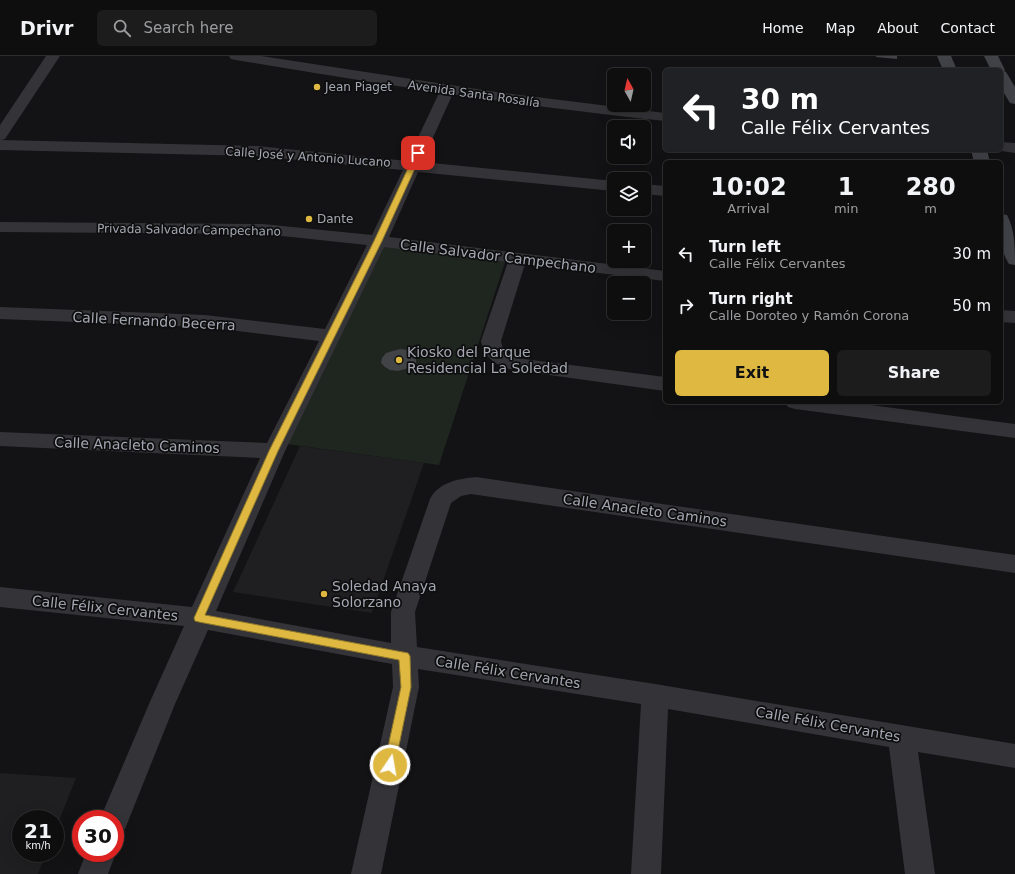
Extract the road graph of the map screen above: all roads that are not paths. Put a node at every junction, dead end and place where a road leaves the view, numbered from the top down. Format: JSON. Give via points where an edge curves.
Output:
{"nodes":[{"id":1,"x":53,"y":56,"type":"edge"},
{"id":2,"x":236,"y":56,"type":"edge"},
{"id":3,"x":944,"y":56,"type":"edge"},
{"id":4,"x":991,"y":56,"type":"edge"},
{"id":5,"x":949,"y":68,"type":"edge"},
{"id":6,"x":997,"y":68,"type":"edge"},
{"id":7,"x":1003,"y":78,"type":"edge"},
{"id":8,"x":447,"y":91,"type":"junction"},
{"id":9,"x":1015,"y":100,"type":"edge"},
{"id":10,"x":663,"y":117,"type":"edge"},
{"id":11,"x":0,"y":136,"type":"edge"},
{"id":12,"x":0,"y":145,"type":"edge"},
{"id":13,"x":1003,"y":147,"type":"edge"},
{"id":14,"x":1015,"y":148,"type":"edge"},
{"id":15,"x":413,"y":165,"type":"junction"},
{"id":16,"x":607,"y":185,"type":"edge"},
{"id":17,"x":651,"y":190,"type":"edge"},
{"id":18,"x":663,"y":191,"type":"edge"},
{"id":19,"x":0,"y":227,"type":"edge"},
{"id":20,"x":1003,"y":227,"type":"edge"},
{"id":21,"x":378,"y":241,"type":"junction"},
{"id":22,"x":518,"y":259,"type":"junction"},
{"id":23,"x":1015,"y":260,"type":"edge"},
{"id":24,"x":663,"y":276,"type":"edge"},
{"id":25,"x":0,"y":314,"type":"edge"},
{"id":26,"x":1003,"y":316,"type":"edge"},
{"id":27,"x":1015,"y":317,"type":"edge"},
{"id":28,"x":331,"y":336,"type":"junction"},
{"id":29,"x":663,"y":384,"type":"edge"},
{"id":30,"x":811,"y":404,"type":"edge"},
{"id":31,"x":1015,"y":432,"type":"edge"},
{"id":32,"x":0,"y":439,"type":"edge"},
{"id":33,"x":274,"y":451,"type":"junction"},
{"id":34,"x":1015,"y":564,"type":"edge"},
{"id":35,"x":0,"y":597,"type":"edge"},
{"id":36,"x":199,"y":618,"type":"junction"},
{"id":37,"x":405,"y":656,"type":"junction"},
{"id":38,"x":656,"y":695,"type":"junction"},
{"id":39,"x":902,"y":737,"type":"junction"},
{"id":40,"x":1015,"y":756,"type":"edge"},
{"id":41,"x":119,"y":810,"type":"edge"},
{"id":42,"x":98,"y":862,"type":"edge"},
{"id":43,"x":93,"y":874,"type":"edge"},
{"id":44,"x":366,"y":874,"type":"edge"},
{"id":45,"x":646,"y":874,"type":"edge"},
{"id":46,"x":920,"y":874,"type":"edge"}],
"edges":[{"from":1,"to":11,"type":"street"},
{"from":2,"to":8,"type":"street","name":"Avenida Santa Rosalía"},
{"from":3,"to":5,"type":"main road"},
{"from":4,"to":6,"type":"main road"},
{"from":7,"to":9,"type":"main road"},
{"from":8,"to":10,"type":"street","name":"Avenida Santa Rosalía"},
{"from":8,"to":15,"type":"street"},
{"from":12,"to":15,"type":"street","name":"Calle José y Antonio Lucano","via":[[257,151]]},
{"from":13,"to":14,"type":"street"},
{"from":15,"to":16,"type":"street","name":"Calle José y Antonio Lucano"},
{"from":15,"to":21,"type":"street"},
{"from":17,"to":18,"type":"street"},
{"from":19,"to":21,"type":"street","name":"Privada Salvador Campechano","via":[[263,229]]},
{"from":20,"to":23,"type":"main road"},
{"from":21,"to":22,"type":"street","name":"Calle Salvador Campechano"},
{"from":21,"to":28,"type":"street"},
{"from":22,"to":24,"type":"street","name":"Calle Salvador Campechano"},
{"from":22,"to":29,"type":"street","via":[[491,341],[496,355],[513,364]]},
{"from":25,"to":28,"type":"street","name":"Calle Fernando Becerra","via":[[205,321]]},
{"from":26,"to":27,"type":"street"},
{"from":28,"to":33,"type":"street"},
{"from":30,"to":31,"type":"street"},
{"from":32,"to":33,"type":"street","name":"Calle Anacleto Caminos"},
{"from":33,"to":36,"type":"street"},
{"from":34,"to":37,"type":"street","name":"Calle Anacleto Caminos","via":[[476,485],[464,486],[447,492],[441,499],[403,612]]},
{"from":35,"to":36,"type":"street","name":"Calle Félix Cervantes"},
{"from":36,"to":37,"type":"street","name":"Calle Félix Cervantes"},
{"from":36,"to":41,"type":"street"},
{"from":37,"to":38,"type":"street","name":"Calle Félix Cervantes"},
{"from":37,"to":44,"type":"street","name":"Calle Anacleto Caminos","via":[[406,687]]},
{"from":38,"to":39,"type":"street","name":"Calle Félix Cervantes"},
{"from":38,"to":45,"type":"street"},
{"from":39,"to":40,"type":"street","name":"Calle Félix Cervantes"},
{"from":39,"to":46,"type":"street"},
{"from":42,"to":43,"type":"street"}]}
